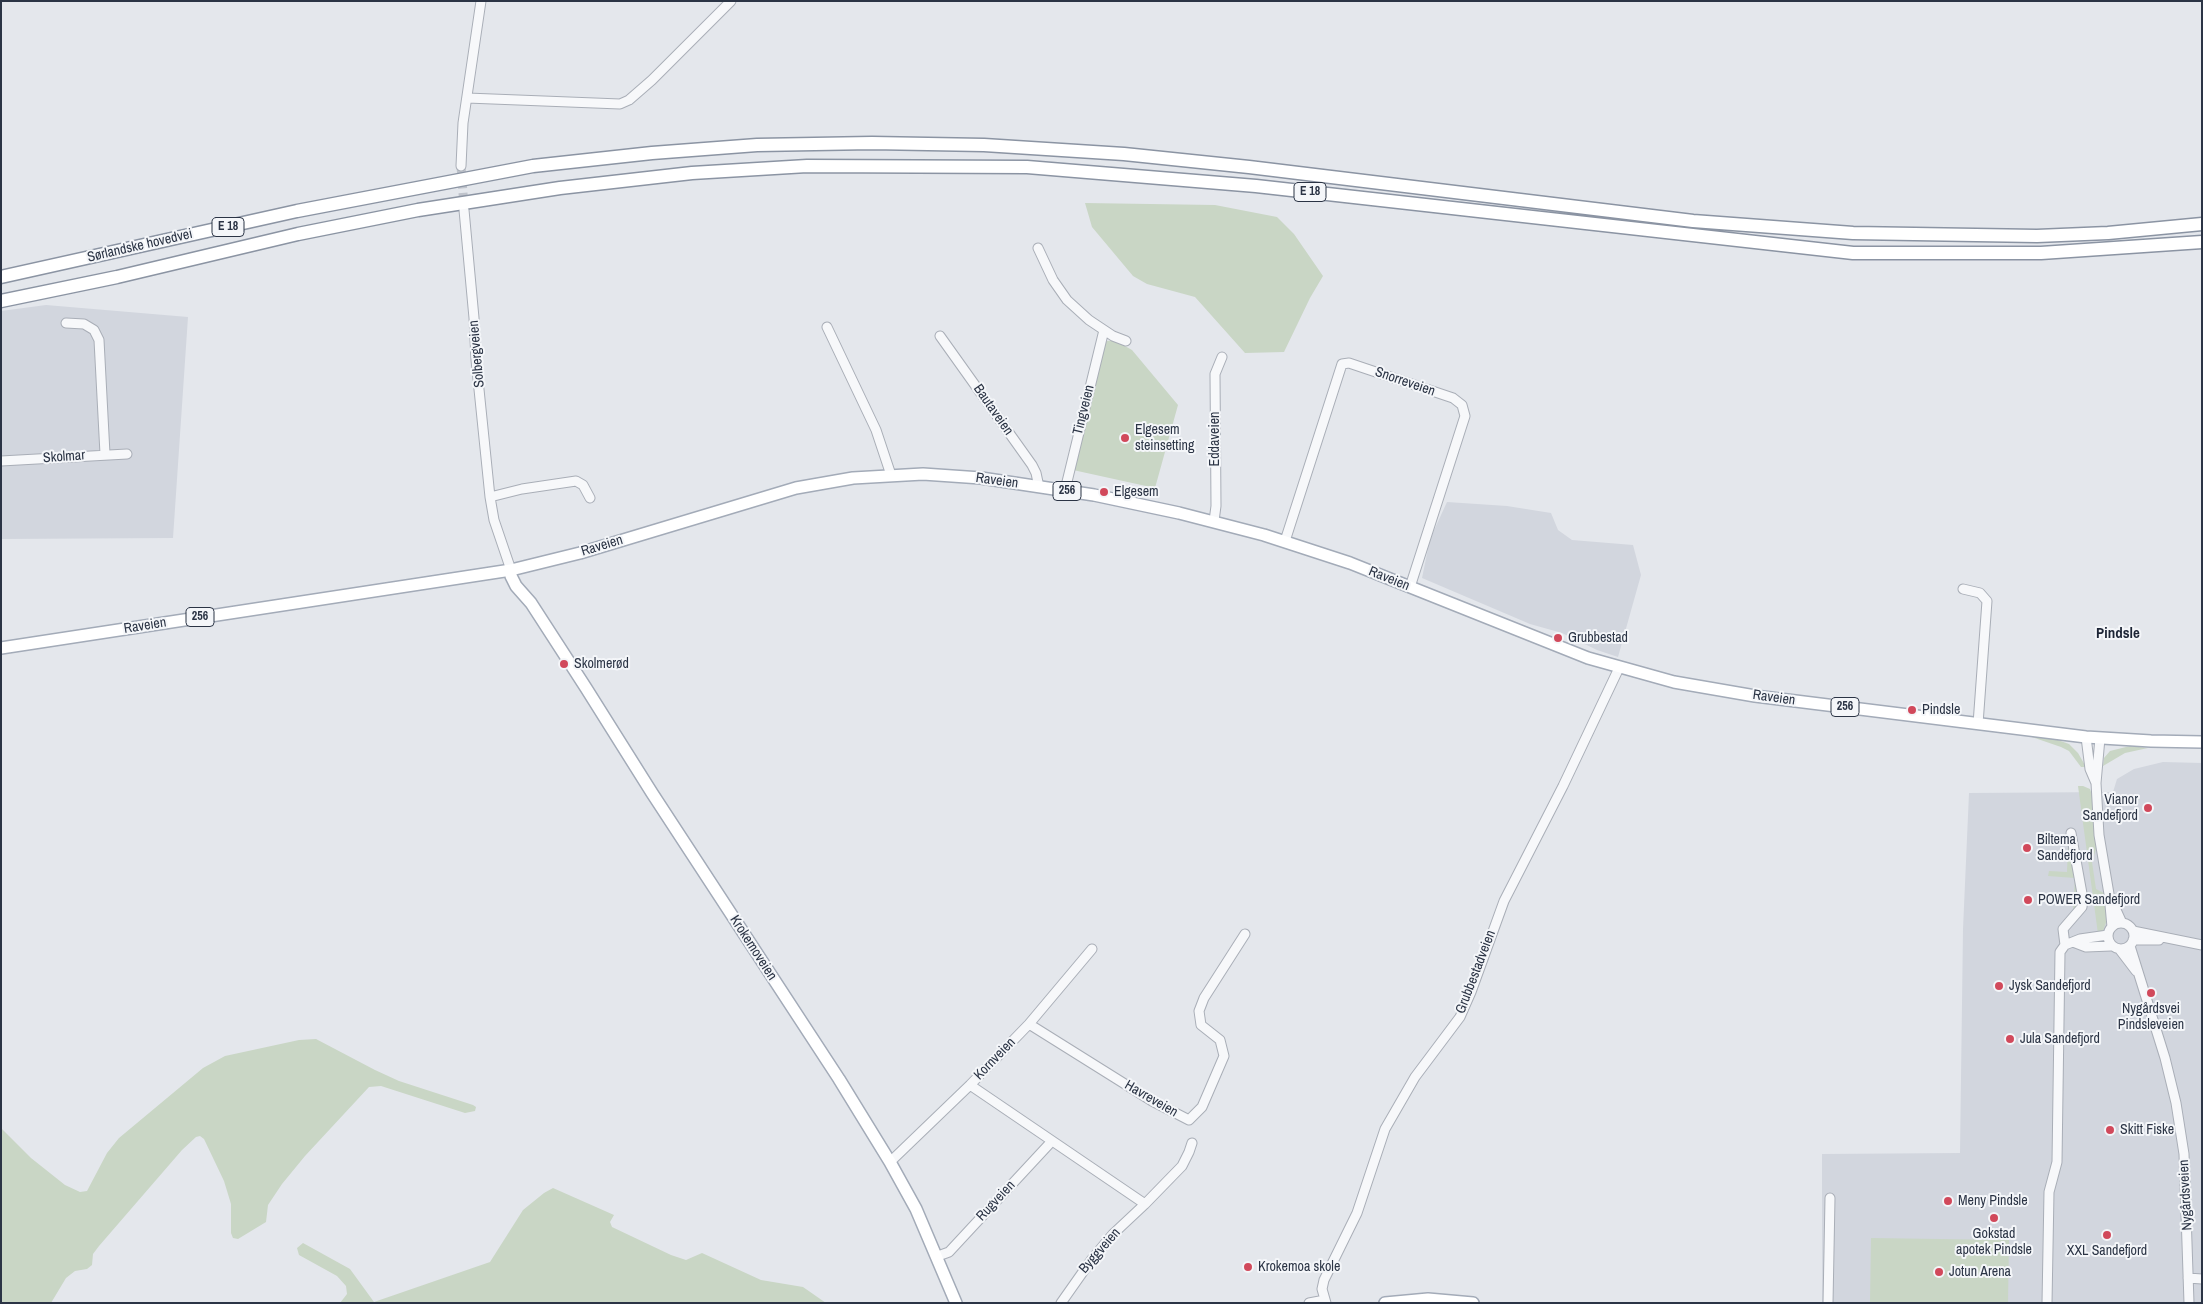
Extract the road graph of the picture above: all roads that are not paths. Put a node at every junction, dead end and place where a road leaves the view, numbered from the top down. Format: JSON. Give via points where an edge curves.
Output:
{"nodes":[{"id":1,"x":481,"y":1,"type":"edge"},
{"id":2,"x":731,"y":1,"type":"edge"},
{"id":3,"x":466,"y":98,"type":"junction"},
{"id":4,"x":461,"y":166,"type":"tunnel mouth"},
{"id":5,"x":464,"y":210,"type":"tunnel mouth"},
{"id":6,"x":2202,"y":224,"type":"edge"},
{"id":7,"x":2202,"y":242,"type":"edge"},
{"id":8,"x":1038,"y":248,"type":"dead end"},
{"id":9,"x":1,"y":277,"type":"edge"},
{"id":10,"x":1,"y":301,"type":"edge"},
{"id":11,"x":66,"y":323,"type":"dead end"},
{"id":12,"x":827,"y":327,"type":"dead end"},
{"id":13,"x":1104,"y":330,"type":"junction"},
{"id":14,"x":940,"y":336,"type":"dead end"},
{"id":15,"x":1126,"y":341,"type":"dead end"},
{"id":16,"x":1222,"y":357,"type":"dead end"},
{"id":17,"x":104,"y":454,"type":"junction"},
{"id":18,"x":127,"y":454,"type":"dead end"},
{"id":19,"x":1,"y":461,"type":"edge"},
{"id":20,"x":891,"y":475,"type":"junction"},
{"id":21,"x":1039,"y":487,"type":"junction"},
{"id":22,"x":1066,"y":490,"type":"junction"},
{"id":23,"x":490,"y":497,"type":"junction"},
{"id":24,"x":590,"y":498,"type":"dead end"},
{"id":25,"x":1214,"y":521,"type":"junction"},
{"id":26,"x":1284,"y":541,"type":"junction"},
{"id":27,"x":511,"y":570,"type":"junction"},
{"id":28,"x":1410,"y":587,"type":"junction"},
{"id":29,"x":1963,"y":589,"type":"dead end"},
{"id":30,"x":1,"y":648,"type":"edge"},
{"id":31,"x":1619,"y":668,"type":"junction"},
{"id":32,"x":1978,"y":724,"type":"junction"},
{"id":33,"x":2086,"y":737,"type":"junction"},
{"id":34,"x":2100,"y":738,"type":"junction"},
{"id":35,"x":2202,"y":742,"type":"edge"},
{"id":36,"x":2096,"y":783,"type":"junction"},
{"id":37,"x":2071,"y":833,"type":"dead end"},
{"id":38,"x":2109,"y":894,"type":"junction"},
{"id":39,"x":2122,"y":923,"type":"junction"},
{"id":40,"x":2110,"y":931,"type":"junction"},
{"id":41,"x":1245,"y":934,"type":"dead end"},
{"id":42,"x":2132,"y":939,"type":"junction"},
{"id":43,"x":2069,"y":944,"type":"junction"},
{"id":44,"x":2202,"y":945,"type":"edge"},
{"id":45,"x":2116,"y":948,"type":"junction"},
{"id":46,"x":1092,"y":949,"type":"dead end"},
{"id":47,"x":2138,"y":973,"type":"junction"},
{"id":48,"x":1029,"y":1024,"type":"junction"},
{"id":49,"x":970,"y":1085,"type":"junction"},
{"id":50,"x":1052,"y":1141,"type":"junction"},
{"id":51,"x":1192,"y":1143,"type":"dead end"},
{"id":52,"x":890,"y":1162,"type":"junction"},
{"id":53,"x":1830,"y":1198,"type":"dead end"},
{"id":54,"x":1145,"y":1204,"type":"junction"},
{"id":55,"x":938,"y":1256,"type":"junction"},
{"id":56,"x":2188,"y":1278,"type":"junction"},
{"id":57,"x":2202,"y":1278,"type":"edge"},
{"id":58,"x":1325,"y":1301,"type":"edge"},
{"id":59,"x":956,"y":1303,"type":"edge"},
{"id":60,"x":1061,"y":1303,"type":"edge"},
{"id":61,"x":1309,"y":1303,"type":"edge"},
{"id":62,"x":1385,"y":1303,"type":"edge"},
{"id":63,"x":1473,"y":1303,"type":"edge"},
{"id":64,"x":1828,"y":1303,"type":"edge"},
{"id":65,"x":2047,"y":1303,"type":"edge"},
{"id":66,"x":2189,"y":1303,"type":"edge"}],
"edges":[{"from":1,"to":3,"type":"street"},
{"from":2,"to":3,"type":"street","via":[[652,80],[620,104]]},
{"from":3,"to":4,"type":"street"},
{"from":5,"to":23,"type":"street","name":"Solbergveien"},
{"from":6,"to":9,"type":"highway","name":"Sørlandske hovedvei","number":"E 18","via":[[2036,236],[1853,233],[1693,221],[1124,154],[984,145],[757,145],[533,166],[297,211]]},
{"from":7,"to":10,"type":"highway","name":"Sørlandske hovedvei","number":"E 18","via":[[2041,253],[1854,253],[1256,186],[1027,167],[807,166],[692,173],[560,188],[418,210]]},
{"from":8,"to":13,"type":"street","via":[[1067,300]]},
{"from":11,"to":17,"type":"street","via":[[84,324],[94,330],[99,340]]},
{"from":12,"to":20,"type":"street","via":[[876,430]]},
{"from":13,"to":15,"type":"street"},
{"from":13,"to":22,"type":"street","name":"Tingveien"},
{"from":14,"to":21,"type":"street","name":"Bautaveien","via":[[1032,465]]},
{"from":16,"to":25,"type":"street","name":"Eddaveien","via":[[1216,374]]},
{"from":17,"to":18,"type":"street","name":"Skolmar"},
{"from":17,"to":19,"type":"street","name":"Skolmar"},
{"from":20,"to":21,"type":"main road","name":"Raveien","number":"256","via":[[952,476]]},
{"from":20,"to":27,"type":"main road","name":"Raveien","number":"256","via":[[839,479],[796,488],[580,553]]},
{"from":21,"to":22,"type":"main road","name":"Raveien","number":"256"},
{"from":22,"to":25,"type":"main road","name":"Raveien","number":"256"},
{"from":23,"to":24,"type":"street","via":[[576,481],[583,485]]},
{"from":23,"to":27,"type":"street","name":"Solbergveien","via":[[494,520]]},
{"from":25,"to":26,"type":"main road","name":"Raveien","number":"256"},
{"from":26,"to":28,"type":"main road","name":"Raveien","number":"256"},
{"from":26,"to":28,"type":"street","name":"Snorreveien","via":[[1342,364],[1349,363],[1453,398],[1462,405],[1465,416]]},
{"from":27,"to":30,"type":"main road","name":"Raveien","number":"256"},
{"from":27,"to":52,"type":"main road","name":"Krokemoveien","via":[[518,574],[531,603]]},
{"from":28,"to":31,"type":"main road","name":"Raveien","number":"256"},
{"from":29,"to":32,"type":"street","via":[[1980,593],[1987,601]]},
{"from":31,"to":32,"type":"main road","name":"Raveien","number":"256","via":[[1731,692]]},
{"from":31,"to":58,"type":"street","name":"Grubbestadveien","via":[[1504,901],[1460,1017],[1419,1071],[1386,1129],[1357,1213],[1324,1280]]},
{"from":32,"to":33,"type":"main road","name":"Raveien","number":"256"},
{"from":33,"to":34,"type":"main road","name":"Raveien","number":"256"},
{"from":33,"to":36,"type":"street","via":[[2090,769]]},
{"from":34,"to":35,"type":"main road","name":"Raveien","number":"256"},
{"from":34,"to":36,"type":"street"},
{"from":36,"to":38,"type":"street","via":[[2099,834]]},
{"from":37,"to":43,"type":"street","via":[[2083,899],[2082,907],[2063,930]]},
{"from":38,"to":39,"type":"street"},
{"from":38,"to":40,"type":"street"},
{"from":39,"to":40,"type":"street"},
{"from":39,"to":42,"type":"street","via":[[2129,926]]},
{"from":40,"to":43,"type":"street"},
{"from":40,"to":45,"type":"street"},
{"from":41,"to":48,"type":"street","name":"Havreveien","via":[[1199,1011],[1201,1025],[1220,1040],[1224,1056],[1202,1107],[1189,1120],[1152,1101]]},
{"from":42,"to":44,"type":"street","via":[[2167,939]]},
{"from":42,"to":45,"type":"street"},
{"from":42,"to":47,"type":"street","name":"Nygårdsveien"},
{"from":43,"to":45,"type":"street"},
{"from":43,"to":65,"type":"street","via":[[2060,952],[2059,962],[2057,1162],[2050,1192]]},
{"from":45,"to":47,"type":"street","name":"Nygårdsveien"},
{"from":46,"to":48,"type":"street","name":"Kornveien"},
{"from":47,"to":56,"type":"street","name":"Nygårdsveien","via":[[2176,1103],[2184,1154]]},
{"from":48,"to":49,"type":"street","name":"Kornveien"},
{"from":49,"to":50,"type":"street"},
{"from":49,"to":52,"type":"street","name":"Kornveien"},
{"from":50,"to":54,"type":"street"},
{"from":50,"to":55,"type":"street","name":"Rugveien","via":[[949,1252]]},
{"from":51,"to":54,"type":"street","name":"Byggveien","via":[[1182,1166]]},
{"from":52,"to":55,"type":"main road","name":"Krokemoveien"},
{"from":53,"to":64,"type":"street"},
{"from":54,"to":60,"type":"street","name":"Byggveien","via":[[1113,1234]]},
{"from":55,"to":59,"type":"main road","name":"Krokemoveien"},
{"from":56,"to":57,"type":"street"},
{"from":56,"to":66,"type":"street","name":"Nygårdsveien"},
{"from":58,"to":61,"type":"street","name":"Grubbestadveien"},
{"from":62,"to":63,"type":"main road","via":[[1428,1299]]}]}
